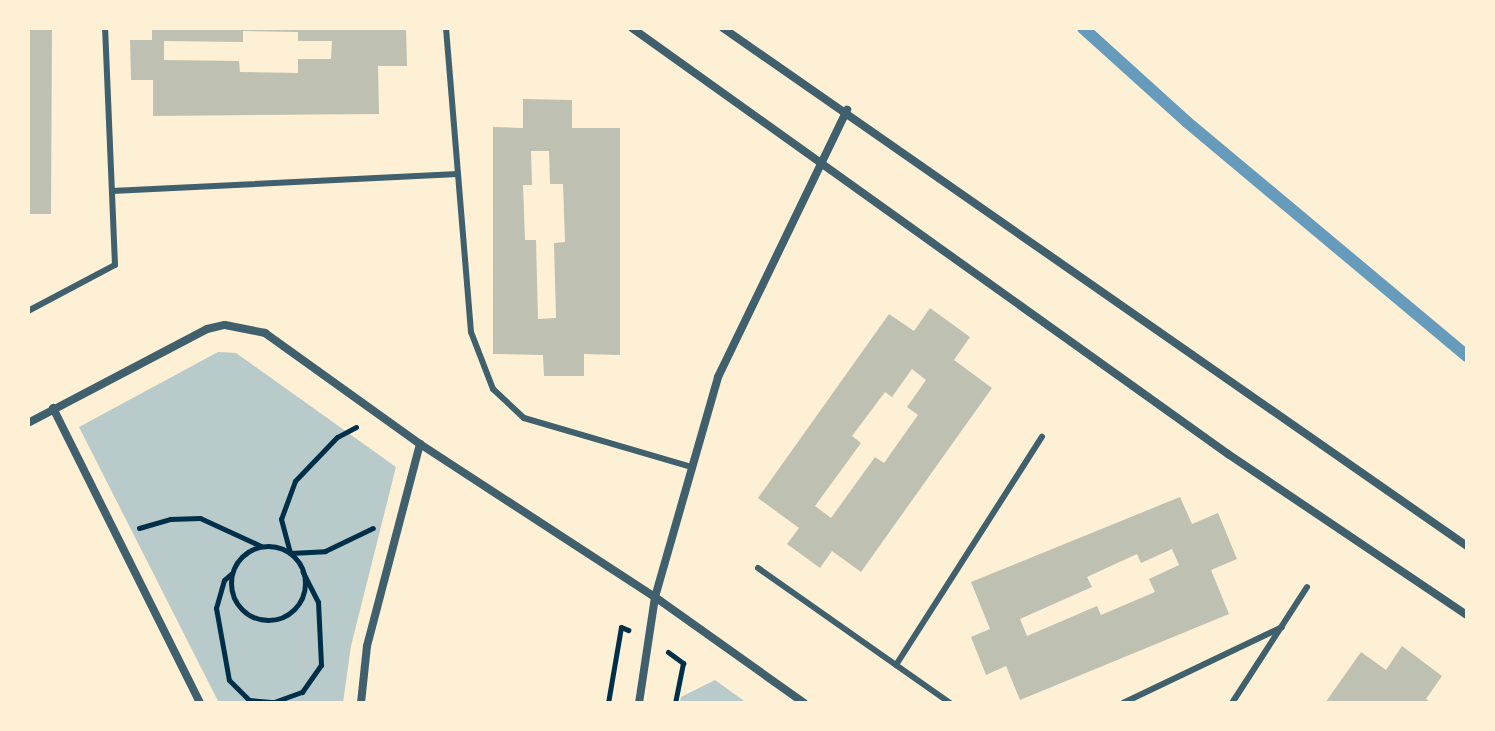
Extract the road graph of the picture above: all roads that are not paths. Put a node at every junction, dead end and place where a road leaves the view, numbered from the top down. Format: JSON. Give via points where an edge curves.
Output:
{"nodes":[{"id":1,"x":105,"y":28,"type":"edge"},
{"id":2,"x":446,"y":28,"type":"edge"},
{"id":3,"x":632,"y":28,"type":"edge"},
{"id":4,"x":723,"y":28,"type":"edge"},
{"id":5,"x":847,"y":110,"type":"junction"},
{"id":6,"x":819,"y":164,"type":"junction"},
{"id":7,"x":458,"y":174,"type":"junction"},
{"id":8,"x":112,"y":191,"type":"junction"},
{"id":9,"x":28,"y":311,"type":"edge"},
{"id":10,"x":53,"y":408,"type":"junction"},
{"id":11,"x":28,"y":423,"type":"edge"},
{"id":12,"x":1042,"y":437,"type":"dead end"},
{"id":13,"x":420,"y":444,"type":"junction"},
{"id":14,"x":692,"y":467,"type":"junction"},
{"id":15,"x":1467,"y":546,"type":"edge"},
{"id":16,"x":758,"y":568,"type":"dead end"},
{"id":17,"x":1307,"y":587,"type":"dead end"},
{"id":18,"x":655,"y":597,"type":"junction"},
{"id":19,"x":1467,"y":615,"type":"edge"},
{"id":20,"x":1282,"y":627,"type":"junction"},
{"id":21,"x":896,"y":665,"type":"junction"},
{"id":22,"x":200,"y":703,"type":"edge"},
{"id":23,"x":361,"y":703,"type":"edge"},
{"id":24,"x":639,"y":703,"type":"edge"},
{"id":25,"x":804,"y":703,"type":"edge"},
{"id":26,"x":950,"y":703,"type":"edge"},
{"id":27,"x":1123,"y":703,"type":"edge"},
{"id":28,"x":1232,"y":703,"type":"edge"}],
"edges":[{"from":1,"to":8,"type":"lane"},
{"from":2,"to":7,"type":"lane"},
{"from":3,"to":6,"type":"street"},
{"from":4,"to":5,"type":"street"},
{"from":5,"to":6,"type":"street"},
{"from":5,"to":15,"type":"street"},
{"from":6,"to":14,"type":"street","via":[[718,377]]},
{"from":6,"to":19,"type":"street","via":[[1228,454]]},
{"from":7,"to":8,"type":"lane"},
{"from":7,"to":14,"type":"lane","via":[[471,332],[493,389],[524,418]]},
{"from":8,"to":9,"type":"lane","via":[[115,265]]},
{"from":10,"to":11,"type":"street"},
{"from":10,"to":13,"type":"street","via":[[190,336],[225,325],[265,333]]},
{"from":10,"to":22,"type":"street"},
{"from":12,"to":21,"type":"lane"},
{"from":13,"to":18,"type":"street"},
{"from":13,"to":23,"type":"street","via":[[367,646]]},
{"from":14,"to":18,"type":"street"},
{"from":16,"to":21,"type":"lane"},
{"from":17,"to":20,"type":"lane"},
{"from":18,"to":24,"type":"street"},
{"from":18,"to":25,"type":"street"},
{"from":20,"to":27,"type":"lane"},
{"from":20,"to":28,"type":"lane"},
{"from":21,"to":26,"type":"lane"}]}
